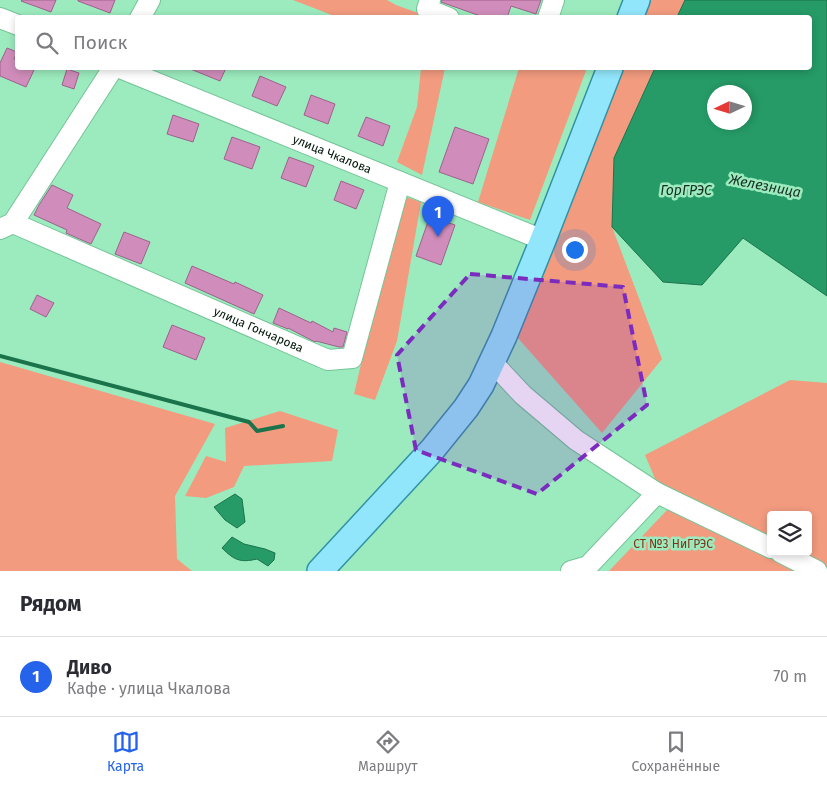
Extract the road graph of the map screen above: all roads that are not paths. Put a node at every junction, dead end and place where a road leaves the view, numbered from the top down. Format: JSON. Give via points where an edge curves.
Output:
{"nodes":[{"id":1,"x":150,"y":0,"type":"edge"},
{"id":2,"x":430,"y":0,"type":"edge"},
{"id":3,"x":554,"y":0,"type":"edge"},
{"id":4,"x":637,"y":0,"type":"edge"},
{"id":5,"x":142,"y":15,"type":"edge"},
{"id":6,"x":442,"y":15,"type":"edge"},
{"id":7,"x":549,"y":15,"type":"edge"},
{"id":8,"x":631,"y":15,"type":"edge"},
{"id":9,"x":0,"y":18,"type":"edge"},
{"id":10,"x":15,"y":25,"type":"edge"},
{"id":11,"x":112,"y":70,"type":"edge"},
{"id":12,"x":125,"y":70,"type":"edge"},
{"id":13,"x":609,"y":70,"type":"edge"},
{"id":14,"x":400,"y":182,"type":"junction"},
{"id":15,"x":7,"y":226,"type":"edge"},
{"id":16,"x":543,"y":240,"type":"junction"},
{"id":17,"x":492,"y":362,"type":"junction"},
{"id":18,"x":657,"y":493,"type":"junction"},
{"id":19,"x":767,"y":546,"type":"edge"},
{"id":20,"x":788,"y":556,"type":"edge"},
{"id":21,"x":320,"y":571,"type":"edge"},
{"id":22,"x":571,"y":571,"type":"edge"},
{"id":23,"x":817,"y":571,"type":"edge"}],
"edges":[{"from":1,"to":5,"type":"street"},
{"from":2,"to":6,"type":"street","via":[[428,9]]},
{"from":3,"to":7,"type":"street"},
{"from":4,"to":8,"type":"main road"},
{"from":9,"to":10,"type":"street"},
{"from":11,"to":15,"type":"street"},
{"from":12,"to":14,"type":"street","name":"улица Чкалова"},
{"from":13,"to":16,"type":"main road"},
{"from":14,"to":15,"type":"street","name":"улица Гончарова","via":[[352,358],[328,360]]},
{"from":14,"to":16,"type":"street","name":"улица Чкалова"},
{"from":16,"to":17,"type":"main road"},
{"from":17,"to":18,"type":"street","via":[[576,440]]},
{"from":17,"to":21,"type":"main road","via":[[466,408],[438,443]]},
{"from":18,"to":19,"type":"street"},
{"from":18,"to":22,"type":"street","via":[[588,566]]},
{"from":20,"to":23,"type":"street"}]}
